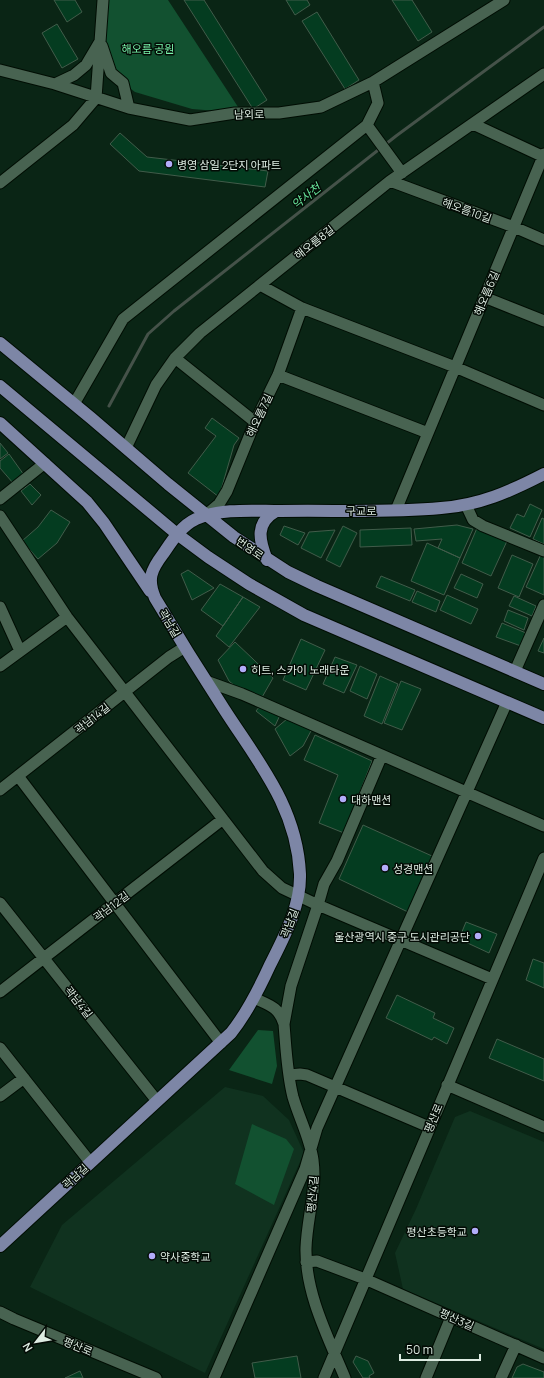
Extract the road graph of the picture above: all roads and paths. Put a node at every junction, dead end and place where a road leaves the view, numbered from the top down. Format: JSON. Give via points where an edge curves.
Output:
{"nodes":[{"id":1,"x":103,"y":0,"type":"edge"},
{"id":2,"x":504,"y":0,"type":"edge"},
{"id":3,"x":100,"y":41,"type":"junction"},
{"id":4,"x":0,"y":70,"type":"edge"},
{"id":5,"x":544,"y":74,"type":"edge"},
{"id":6,"x":373,"y":82,"type":"junction"},
{"id":7,"x":55,"y":84,"type":"junction"},
{"id":8,"x":96,"y":98,"type":"junction"},
{"id":9,"x":129,"y":108,"type":"junction"},
{"id":10,"x":472,"y":124,"type":"junction"},
{"id":11,"x":367,"y":125,"type":"junction"},
{"id":12,"x":544,"y":156,"type":"edge"},
{"id":13,"x":402,"y":173,"type":"junction"},
{"id":14,"x":390,"y":181,"type":"junction"},
{"id":15,"x":0,"y":183,"type":"edge"},
{"id":16,"x":514,"y":227,"type":"junction"},
{"id":17,"x":544,"y":240,"type":"edge"},
{"id":18,"x":260,"y":285,"type":"junction"},
{"id":19,"x":484,"y":297,"type":"junction"},
{"id":20,"x":302,"y":308,"type":"junction"},
{"id":21,"x":544,"y":321,"type":"edge"},
{"id":22,"x":0,"y":343,"type":"edge"},
{"id":23,"x":175,"y":358,"type":"junction"},
{"id":24,"x":455,"y":367,"type":"junction"},
{"id":25,"x":278,"y":375,"type":"junction"},
{"id":26,"x":0,"y":386,"type":"edge"},
{"id":27,"x":74,"y":404,"type":"junction"},
{"id":28,"x":544,"y":405,"type":"edge"},
{"id":29,"x":255,"y":422,"type":"junction"},
{"id":30,"x":0,"y":423,"type":"edge"},
{"id":31,"x":428,"y":433,"type":"junction"},
{"id":32,"x":126,"y":448,"type":"junction"},
{"id":33,"x":46,"y":464,"type":"junction"},
{"id":34,"x":544,"y":474,"type":"edge"},
{"id":35,"x":0,"y":500,"type":"edge"},
{"id":36,"x":466,"y":505,"type":"junction"},
{"id":37,"x":396,"y":510,"type":"junction"},
{"id":38,"x":276,"y":511,"type":"junction"},
{"id":39,"x":206,"y":515,"type":"junction"},
{"id":40,"x":0,"y":516,"type":"edge"},
{"id":41,"x":177,"y":534,"type":"junction"},
{"id":42,"x":544,"y":551,"type":"edge"},
{"id":43,"x":267,"y":560,"type":"junction"},
{"id":44,"x":155,"y":598,"type":"junction"},
{"id":45,"x":544,"y":605,"type":"edge"},
{"id":46,"x":0,"y":607,"type":"edge"},
{"id":47,"x":67,"y":617,"type":"junction"},
{"id":48,"x":185,"y":647,"type":"junction"},
{"id":49,"x":20,"y":651,"type":"junction"},
{"id":50,"x":0,"y":666,"type":"edge"},
{"id":51,"x":516,"y":671,"type":"junction"},
{"id":52,"x":206,"y":682,"type":"junction"},
{"id":53,"x":544,"y":684,"type":"edge"},
{"id":54,"x":124,"y":692,"type":"junction"},
{"id":55,"x":507,"y":702,"type":"junction"},
{"id":56,"x":544,"y":718,"type":"edge"},
{"id":57,"x":382,"y":756,"type":"junction"},
{"id":58,"x":18,"y":776,"type":"junction"},
{"id":59,"x":0,"y":790,"type":"edge"},
{"id":60,"x":467,"y":793,"type":"junction"},
{"id":61,"x":223,"y":819,"type":"junction"},
{"id":62,"x":544,"y":826,"type":"edge"},
{"id":63,"x":544,"y":858,"type":"edge"},
{"id":64,"x":298,"y":895,"type":"junction"},
{"id":65,"x":0,"y":903,"type":"edge"},
{"id":66,"x":115,"y":903,"type":"junction"},
{"id":67,"x":318,"y":905,"type":"junction"},
{"id":68,"x":401,"y":940,"type":"junction"},
{"id":69,"x":44,"y":958,"type":"junction"},
{"id":70,"x":492,"y":979,"type":"junction"},
{"id":71,"x":0,"y":992,"type":"edge"},
{"id":72,"x":254,"y":998,"type":"junction"},
{"id":73,"x":284,"y":1024,"type":"junction"},
{"id":74,"x":221,"y":1043,"type":"junction"},
{"id":75,"x":0,"y":1048,"type":"edge"},
{"id":76,"x":289,"y":1075,"type":"junction"},
{"id":77,"x":24,"y":1078,"type":"junction"},
{"id":78,"x":447,"y":1085,"type":"junction"},
{"id":79,"x":335,"y":1087,"type":"junction"},
{"id":80,"x":0,"y":1096,"type":"edge"},
{"id":81,"x":157,"y":1101,"type":"junction"},
{"id":82,"x":429,"y":1127,"type":"junction"},
{"id":83,"x":544,"y":1127,"type":"edge"},
{"id":84,"x":311,"y":1148,"type":"junction"},
{"id":85,"x":90,"y":1162,"type":"junction"},
{"id":86,"x":2,"y":1242,"type":"edge"},
{"id":87,"x":306,"y":1262,"type":"junction"},
{"id":88,"x":365,"y":1279,"type":"junction"},
{"id":89,"x":0,"y":1312,"type":"edge"},
{"id":90,"x":451,"y":1317,"type":"junction"},
{"id":91,"x":516,"y":1345,"type":"junction"},
{"id":92,"x":334,"y":1352,"type":"junction"},
{"id":93,"x":544,"y":1358,"type":"edge"},
{"id":94,"x":156,"y":1378,"type":"edge"},
{"id":95,"x":214,"y":1378,"type":"edge"},
{"id":96,"x":324,"y":1378,"type":"edge"},
{"id":97,"x":345,"y":1378,"type":"edge"},
{"id":98,"x":426,"y":1378,"type":"edge"},
{"id":99,"x":501,"y":1378,"type":"edge"}],
"edges":[{"from":1,"to":3,"type":"street"},
{"from":2,"to":6,"type":"street","name":"남외로"},
{"from":3,"to":7,"type":"street","via":[[86,65]]},
{"from":3,"to":8,"type":"street"},
{"from":3,"to":9,"type":"street","via":[[111,72],[123,83]]},
{"from":4,"to":7,"type":"street","name":"남외로"},
{"from":5,"to":10,"type":"street","name":"해오름8길"},
{"from":6,"to":9,"type":"street","name":"남외로","via":[[321,107],[279,113],[235,113],[190,120]]},
{"from":6,"to":11,"type":"street","via":[[378,103]]},
{"from":7,"to":8,"type":"street","name":"남외로"},
{"from":8,"to":9,"type":"street","name":"남외로"},
{"from":8,"to":15,"type":"street","via":[[73,125]]},
{"from":10,"to":12,"type":"street"},
{"from":10,"to":13,"type":"street","name":"해오름8길"},
{"from":11,"to":13,"type":"street"},
{"from":11,"to":27,"type":"street","via":[[123,319]]},
{"from":12,"to":16,"type":"street","name":"해오름6길"},
{"from":13,"to":14,"type":"street","name":"해오름8길"},
{"from":14,"to":16,"type":"street","name":"해오름10길"},
{"from":14,"to":18,"type":"street","name":"해오름8길"},
{"from":16,"to":17,"type":"street","name":"해오름10길"},
{"from":16,"to":19,"type":"street","name":"해오름6길"},
{"from":18,"to":20,"type":"street"},
{"from":18,"to":23,"type":"street","name":"해오름8길","via":[[200,333]]},
{"from":19,"to":21,"type":"street"},
{"from":19,"to":24,"type":"street","name":"해오름6길"},
{"from":20,"to":24,"type":"street"},
{"from":20,"to":25,"type":"street","name":"해오름7길"},
{"from":22,"to":27,"type":"main road","name":"번영로"},
{"from":23,"to":29,"type":"street"},
{"from":23,"to":32,"type":"street","name":"해오름8길","via":[[156,385]]},
{"from":24,"to":28,"type":"street"},
{"from":24,"to":31,"type":"street","name":"해오름6길"},
{"from":25,"to":29,"type":"street","name":"해오름7길"},
{"from":25,"to":31,"type":"street"},
{"from":26,"to":41,"type":"main road"},
{"from":27,"to":32,"type":"main road","name":"번영로"},
{"from":29,"to":39,"type":"street","name":"해오름7길","via":[[227,491],[219,504]]},
{"from":30,"to":33,"type":"main road"},
{"from":31,"to":37,"type":"street","name":"해오름6길"},
{"from":32,"to":39,"type":"main road","name":"번영로"},
{"from":33,"to":35,"type":"street"},
{"from":33,"to":44,"type":"main road","via":[[87,502]]},
{"from":34,"to":36,"type":"main road","name":"구교로","via":[[490,499]]},
{"from":36,"to":37,"type":"main road","name":"구교로"},
{"from":36,"to":42,"type":"street","via":[[473,520],[483,526]]},
{"from":37,"to":38,"type":"main road","name":"구교로"},
{"from":38,"to":39,"type":"main road","name":"구교로"},
{"from":38,"to":43,"type":"main road","via":[[266,518],[261,529],[261,544]]},
{"from":39,"to":41,"type":"main road","name":"구교로","via":[[185,526]]},
{"from":39,"to":43,"type":"main road","name":"번영로"},
{"from":40,"to":47,"type":"street"},
{"from":41,"to":44,"type":"main road","name":"곽남길","via":[[152,571],[151,589]]},
{"from":41,"to":55,"type":"main road","via":[[249,584],[304,615]]},
{"from":43,"to":51,"type":"main road","name":"번영로","via":[[317,586]]},
{"from":44,"to":48,"type":"main road","name":"곽남길"},
{"from":45,"to":51,"type":"street"},
{"from":46,"to":49,"type":"street"},
{"from":47,"to":49,"type":"street"},
{"from":47,"to":54,"type":"street"},
{"from":48,"to":52,"type":"main road","name":"곽남길"},
{"from":48,"to":54,"type":"street","name":"곽남14길"},
{"from":49,"to":50,"type":"street"},
{"from":51,"to":53,"type":"main road","name":"번영로"},
{"from":52,"to":57,"type":"street","via":[[242,694]]},
{"from":52,"to":64,"type":"main road","name":"곽남길","via":[[268,776],[286,810],[298,855]]},
{"from":54,"to":58,"type":"street","name":"곽남14길"},
{"from":54,"to":61,"type":"street"},
{"from":55,"to":56,"type":"main road"},
{"from":55,"to":60,"type":"street"},
{"from":57,"to":60,"type":"street"},
{"from":57,"to":67,"type":"street","via":[[324,884]]},
{"from":58,"to":59,"type":"street","name":"곽남14길"},
{"from":58,"to":66,"type":"street"},
{"from":60,"to":62,"type":"street"},
{"from":60,"to":68,"type":"street"},
{"from":61,"to":64,"type":"street","via":[[263,872],[282,888]]},
{"from":61,"to":66,"type":"street","name":"곽남12길"},
{"from":63,"to":70,"type":"street","name":"평산로"},
{"from":64,"to":67,"type":"street"},
{"from":64,"to":72,"type":"main road","name":"곽남길","via":[[290,921]]},
{"from":65,"to":69,"type":"street","name":"곽남4길"},
{"from":66,"to":69,"type":"street","name":"곽남12길"},
{"from":66,"to":74,"type":"street"},
{"from":67,"to":68,"type":"street"},
{"from":67,"to":73,"type":"street","via":[[291,986]]},
{"from":68,"to":70,"type":"street"},
{"from":68,"to":79,"type":"street"},
{"from":69,"to":71,"type":"street","name":"곽남12길"},
{"from":69,"to":81,"type":"street","name":"곽남4길"},
{"from":70,"to":78,"type":"street","name":"평산로"},
{"from":72,"to":73,"type":"street","name":"평산4길","via":[[278,1011]]},
{"from":72,"to":74,"type":"main road","name":"곽남길","via":[[240,1023]]},
{"from":73,"to":76,"type":"street","name":"평산4길"},
{"from":74,"to":81,"type":"main road","name":"곽남길"},
{"from":75,"to":77,"type":"street"},
{"from":76,"to":79,"type":"street","via":[[307,1075]]},
{"from":76,"to":84,"type":"street","name":"평산4길","via":[[292,1094]]},
{"from":77,"to":80,"type":"street"},
{"from":77,"to":85,"type":"street"},
{"from":78,"to":82,"type":"street","name":"평산로"},
{"from":78,"to":83,"type":"street"},
{"from":79,"to":82,"type":"street"},
{"from":79,"to":84,"type":"street"},
{"from":81,"to":85,"type":"main road","name":"곽남길"},
{"from":82,"to":88,"type":"street","name":"평산로"},
{"from":84,"to":87,"type":"street","name":"평산4길","via":[[315,1180]]},
{"from":84,"to":95,"type":"street","via":[[305,1169]]},
{"from":85,"to":86,"type":"main road","name":"곽남길"},
{"from":87,"to":88,"type":"street","name":"평산3길","via":[[317,1261]]},
{"from":87,"to":92,"type":"street","name":"평산4길","via":[[314,1296]]},
{"from":88,"to":90,"type":"street","name":"평산3길"},
{"from":88,"to":92,"type":"street","name":"평산로"},
{"from":89,"to":94,"type":"street","name":"평산로"},
{"from":90,"to":91,"type":"street","name":"평산3길"},
{"from":90,"to":98,"type":"street"},
{"from":91,"to":93,"type":"street","name":"평산3길"},
{"from":91,"to":99,"type":"street"},
{"from":92,"to":96,"type":"street","name":"평산로"},
{"from":92,"to":97,"type":"street","name":"평산4길"}]}
